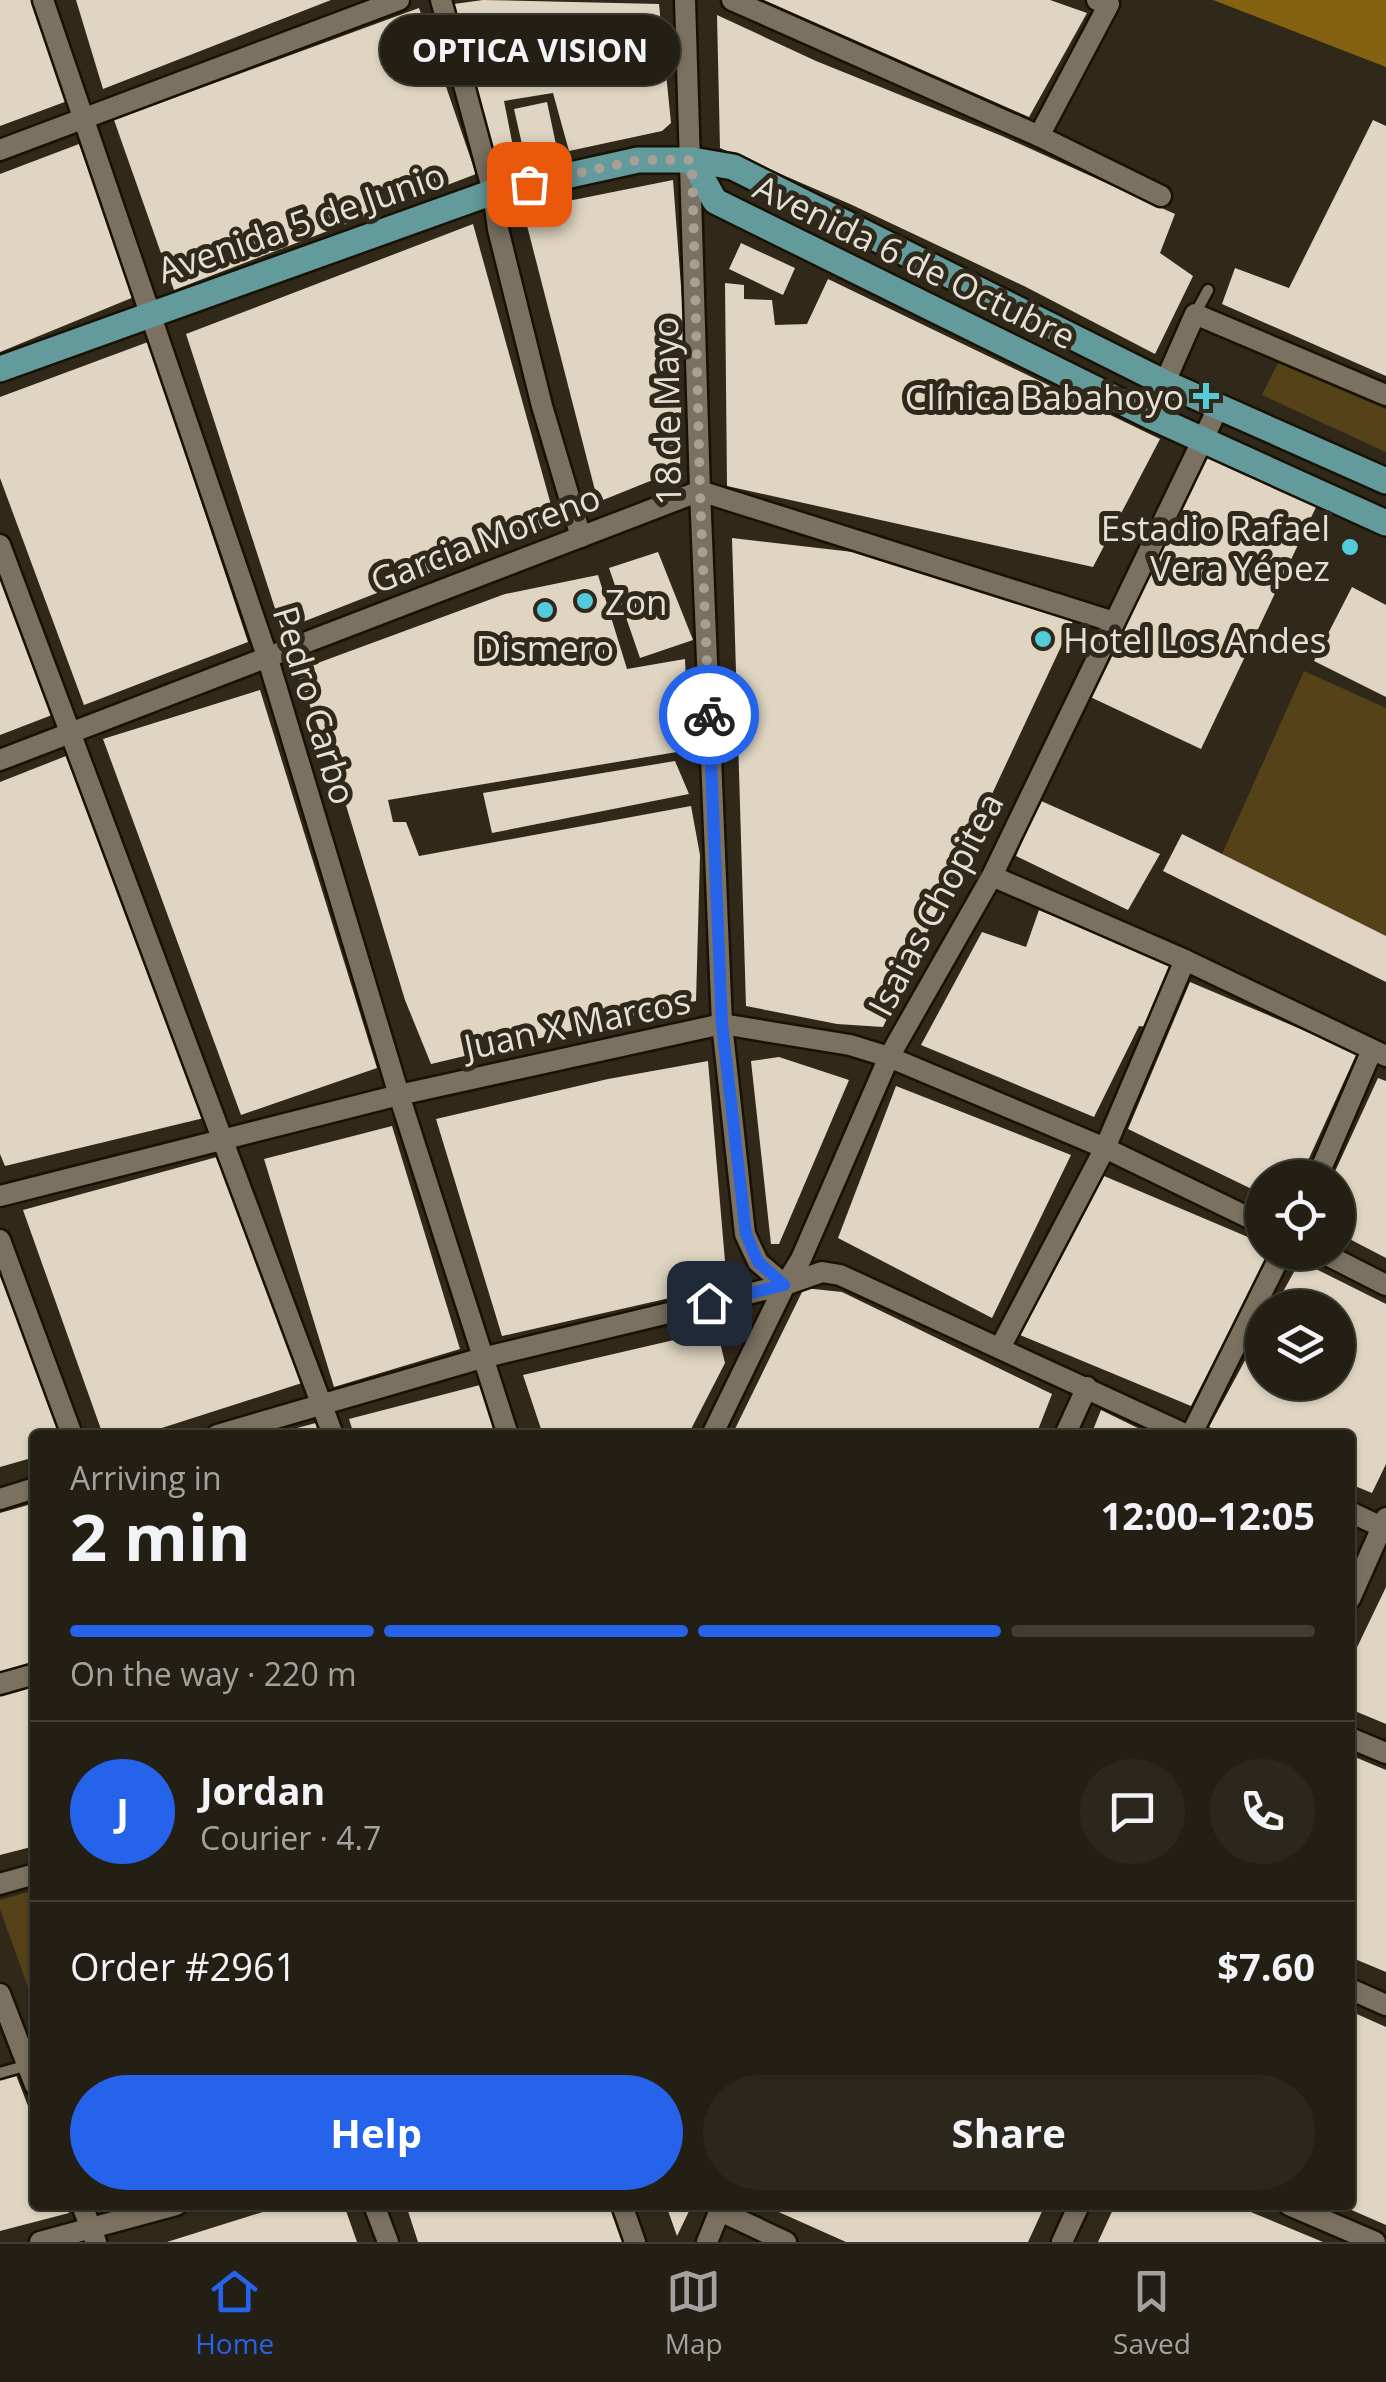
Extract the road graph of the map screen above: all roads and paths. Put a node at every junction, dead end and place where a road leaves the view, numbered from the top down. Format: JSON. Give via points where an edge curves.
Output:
{"nodes":[{"id":1,"x":43,"y":0,"type":"edge"},
{"id":2,"x":399,"y":0,"type":"edge"},
{"id":3,"x":442,"y":0,"type":"edge"},
{"id":4,"x":685,"y":0,"type":"edge"},
{"id":5,"x":732,"y":0,"type":"edge"},
{"id":6,"x":1103,"y":2,"type":"edge"},
{"id":7,"x":82,"y":119,"type":"junction"},
{"id":8,"x":1039,"y":136,"type":"junction"},
{"id":9,"x":0,"y":150,"type":"edge"},
{"id":10,"x":692,"y":160,"type":"junction"},
{"id":11,"x":493,"y":192,"type":"junction"},
{"id":12,"x":1161,"y":196,"type":"dead end"},
{"id":13,"x":1208,"y":290,"type":"dead end"},
{"id":14,"x":151,"y":312,"type":"junction"},
{"id":15,"x":1194,"y":314,"type":"junction"},
{"id":16,"x":0,"y":369,"type":"edge"},
{"id":17,"x":1166,"y":383,"type":"junction"},
{"id":18,"x":1386,"y":396,"type":"edge"},
{"id":19,"x":1219,"y":406,"type":"junction"},
{"id":20,"x":1150,"y":416,"type":"junction"},
{"id":21,"x":1202,"y":440,"type":"junction"},
{"id":22,"x":1386,"y":482,"type":"edge"},
{"id":23,"x":700,"y":491,"type":"junction"},
{"id":24,"x":1386,"y":523,"type":"edge"},
{"id":25,"x":581,"y":537,"type":"junction"},
{"id":26,"x":0,"y":544,"type":"edge"},
{"id":27,"x":1114,"y":622,"type":"junction"},
{"id":28,"x":267,"y":656,"type":"junction"},
{"id":29,"x":71,"y":733,"type":"junction"},
{"id":30,"x":0,"y":760,"type":"edge"},
{"id":31,"x":992,"y":876,"type":"junction"},
{"id":32,"x":1185,"y":960,"type":"junction"},
{"id":33,"x":722,"y":1024,"type":"junction"},
{"id":34,"x":1379,"y":1053,"type":"edge"},
{"id":35,"x":889,"y":1058,"type":"junction"},
{"id":36,"x":399,"y":1096,"type":"junction"},
{"id":37,"x":223,"y":1140,"type":"junction"},
{"id":38,"x":1105,"y":1148,"type":"junction"},
{"id":39,"x":1326,"y":1160,"type":"edge"},
{"id":40,"x":0,"y":1196,"type":"edge"},
{"id":41,"x":1245,"y":1216,"type":"edge"},
{"id":42,"x":0,"y":1240,"type":"edge"},
{"id":43,"x":1355,"y":1269,"type":"edge"},
{"id":44,"x":1273,"y":1270,"type":"edge"},
{"id":45,"x":784,"y":1285,"type":"junction"},
{"id":46,"x":1386,"y":1285,"type":"edge"},
{"id":47,"x":1001,"y":1346,"type":"junction"},
{"id":48,"x":482,"y":1358,"type":"junction"},
{"id":49,"x":1087,"y":1387,"type":"junction"},
{"id":50,"x":322,"y":1405,"type":"junction"},
{"id":51,"x":70,"y":1430,"type":"edge"},
{"id":52,"x":234,"y":1430,"type":"edge"},
{"id":53,"x":331,"y":1430,"type":"edge"},
{"id":54,"x":506,"y":1430,"type":"edge"},
{"id":55,"x":714,"y":1430,"type":"edge"},
{"id":56,"x":1067,"y":1430,"type":"edge"},
{"id":57,"x":1178,"y":1430,"type":"edge"},
{"id":58,"x":1192,"y":1430,"type":"edge"},
{"id":59,"x":30,"y":1490,"type":"edge"},
{"id":60,"x":0,"y":1499,"type":"edge"},
{"id":61,"x":1355,"y":1514,"type":"edge"},
{"id":62,"x":1385,"y":1525,"type":"edge"},
{"id":63,"x":1355,"y":1589,"type":"edge"},
{"id":64,"x":30,"y":1675,"type":"edge"},
{"id":65,"x":0,"y":1684,"type":"edge"},
{"id":66,"x":1355,"y":1740,"type":"edge"},
{"id":67,"x":1386,"y":1753,"type":"edge"},
{"id":68,"x":30,"y":1875,"type":"edge"},
{"id":69,"x":0,"y":1884,"type":"edge"},
{"id":70,"x":1355,"y":1992,"type":"edge"},
{"id":71,"x":0,"y":1994,"type":"edge"},
{"id":72,"x":1386,"y":2005,"type":"edge"},
{"id":73,"x":30,"y":2066,"type":"edge"},
{"id":74,"x":30,"y":2071,"type":"edge"},
{"id":75,"x":0,"y":2073,"type":"edge"},
{"id":76,"x":84,"y":2210,"type":"edge"},
{"id":77,"x":162,"y":2210,"type":"edge"},
{"id":78,"x":376,"y":2210,"type":"edge"},
{"id":79,"x":624,"y":2210,"type":"edge"},
{"id":80,"x":720,"y":2210,"type":"edge"},
{"id":81,"x":725,"y":2210,"type":"edge"},
{"id":82,"x":1077,"y":2210,"type":"edge"},
{"id":83,"x":1301,"y":2210,"type":"edge"},
{"id":84,"x":93,"y":2235,"type":"edge"},
{"id":85,"x":40,"y":2242,"type":"edge"},
{"id":86,"x":388,"y":2242,"type":"edge"},
{"id":87,"x":636,"y":2242,"type":"edge"},
{"id":88,"x":707,"y":2242,"type":"edge"},
{"id":89,"x":786,"y":2242,"type":"edge"},
{"id":90,"x":1062,"y":2242,"type":"edge"},
{"id":91,"x":1375,"y":2242,"type":"edge"}],
"edges":[{"from":1,"to":7,"type":"street","name":"Pedro Carbo"},
{"from":2,"to":7,"type":"street"},
{"from":3,"to":11,"type":"street"},
{"from":4,"to":10,"type":"street","name":"18 de Mayo"},
{"from":5,"to":8,"type":"street"},
{"from":6,"to":8,"type":"street"},
{"from":7,"to":9,"type":"street"},
{"from":7,"to":14,"type":"street","name":"Pedro Carbo"},
{"from":8,"to":12,"type":"street"},
{"from":10,"to":11,"type":"main road","name":"Avenida 5 de Junio","via":[[638,160]]},
{"from":10,"to":17,"type":"main road","name":"Avenida 6 de Octubre","via":[[733,167]]},
{"from":10,"to":20,"type":"main road","name":"Avenida 6 de Octubre","via":[[714,201]]},
{"from":10,"to":23,"type":"street","name":"18 de Mayo"},
{"from":11,"to":14,"type":"main road","name":"Avenida 5 de Junio"},
{"from":11,"to":25,"type":"street","via":[[542,406]]},
{"from":13,"to":15,"type":"lane"},
{"from":14,"to":16,"type":"main road","name":"Avenida 5 de Junio"},
{"from":14,"to":28,"type":"street","name":"Pedro Carbo"},
{"from":15,"to":17,"type":"street"},
{"from":15,"to":18,"type":"street"},
{"from":17,"to":19,"type":"main road","name":"Avenida 6 de Octubre"},
{"from":17,"to":20,"type":"street"},
{"from":19,"to":21,"type":"street","name":"Isaias Chopitea"},
{"from":19,"to":22,"type":"main road","name":"Avenida 6 de Octubre"},
{"from":20,"to":21,"type":"main road","name":"Avenida 6 de Octubre"},
{"from":21,"to":24,"type":"main road","name":"Avenida 6 de Octubre"},
{"from":21,"to":27,"type":"street","name":"Isaias Chopitea"},
{"from":23,"to":25,"type":"street","name":"Garcia Moreno"},
{"from":23,"to":27,"type":"street"},
{"from":23,"to":33,"type":"street","name":"18 de Mayo"},
{"from":25,"to":28,"type":"street","name":"Garcia Moreno"},
{"from":26,"to":29,"type":"street"},
{"from":27,"to":31,"type":"street","name":"Isaias Chopitea"},
{"from":28,"to":29,"type":"street","name":"Garcia Moreno"},
{"from":28,"to":36,"type":"street","name":"Pedro Carbo"},
{"from":29,"to":30,"type":"street","name":"Garcia Moreno"},
{"from":29,"to":37,"type":"street"},
{"from":31,"to":32,"type":"street"},
{"from":31,"to":35,"type":"street","name":"Isaias Chopitea"},
{"from":32,"to":34,"type":"street"},
{"from":32,"to":38,"type":"street"},
{"from":33,"to":35,"type":"street","name":"Juan X Marcos"},
{"from":33,"to":36,"type":"street","name":"Juan X Marcos"},
{"from":33,"to":45,"type":"street","name":"18 de Mayo","via":[[746,1234],[758,1262]]},
{"from":34,"to":39,"type":"street"},
{"from":35,"to":38,"type":"street","name":"Juan X Marcos"},
{"from":35,"to":45,"type":"street","name":"Isaias Chopitea"},
{"from":36,"to":37,"type":"street","name":"Juan X Marcos"},
{"from":36,"to":48,"type":"street","name":"Pedro Carbo"},
{"from":37,"to":40,"type":"street","name":"Juan X Marcos"},
{"from":37,"to":50,"type":"street"},
{"from":38,"to":41,"type":"street","name":"Juan X Marcos"},
{"from":38,"to":47,"type":"street"},
{"from":42,"to":51,"type":"street"},
{"from":43,"to":46,"type":"street"},
{"from":44,"to":58,"type":"street"},
{"from":45,"to":47,"type":"street","via":[[822,1272],[840,1275]]},
{"from":45,"to":48,"type":"street"},
{"from":45,"to":55,"type":"street","name":"Isaias Chopitea"},
{"from":47,"to":49,"type":"street"},
{"from":48,"to":50,"type":"street"},
{"from":48,"to":54,"type":"street","name":"Pedro Carbo"},
{"from":49,"to":56,"type":"street"},
{"from":49,"to":57,"type":"street"},
{"from":50,"to":52,"type":"street"},
{"from":50,"to":53,"type":"street"},
{"from":59,"to":60,"type":"street"},
{"from":61,"to":62,"type":"street"},
{"from":62,"to":63,"type":"street"},
{"from":64,"to":65,"type":"street"},
{"from":66,"to":67,"type":"street"},
{"from":68,"to":69,"type":"street"},
{"from":70,"to":72,"type":"street"},
{"from":71,"to":73,"type":"street"},
{"from":74,"to":75,"type":"lane"},
{"from":76,"to":84,"type":"street"},
{"from":77,"to":84,"type":"street"},
{"from":78,"to":86,"type":"street"},
{"from":79,"to":87,"type":"street"},
{"from":80,"to":88,"type":"street"},
{"from":81,"to":89,"type":"street"},
{"from":82,"to":90,"type":"street"},
{"from":83,"to":91,"type":"street"},
{"from":84,"to":85,"type":"street"}]}
